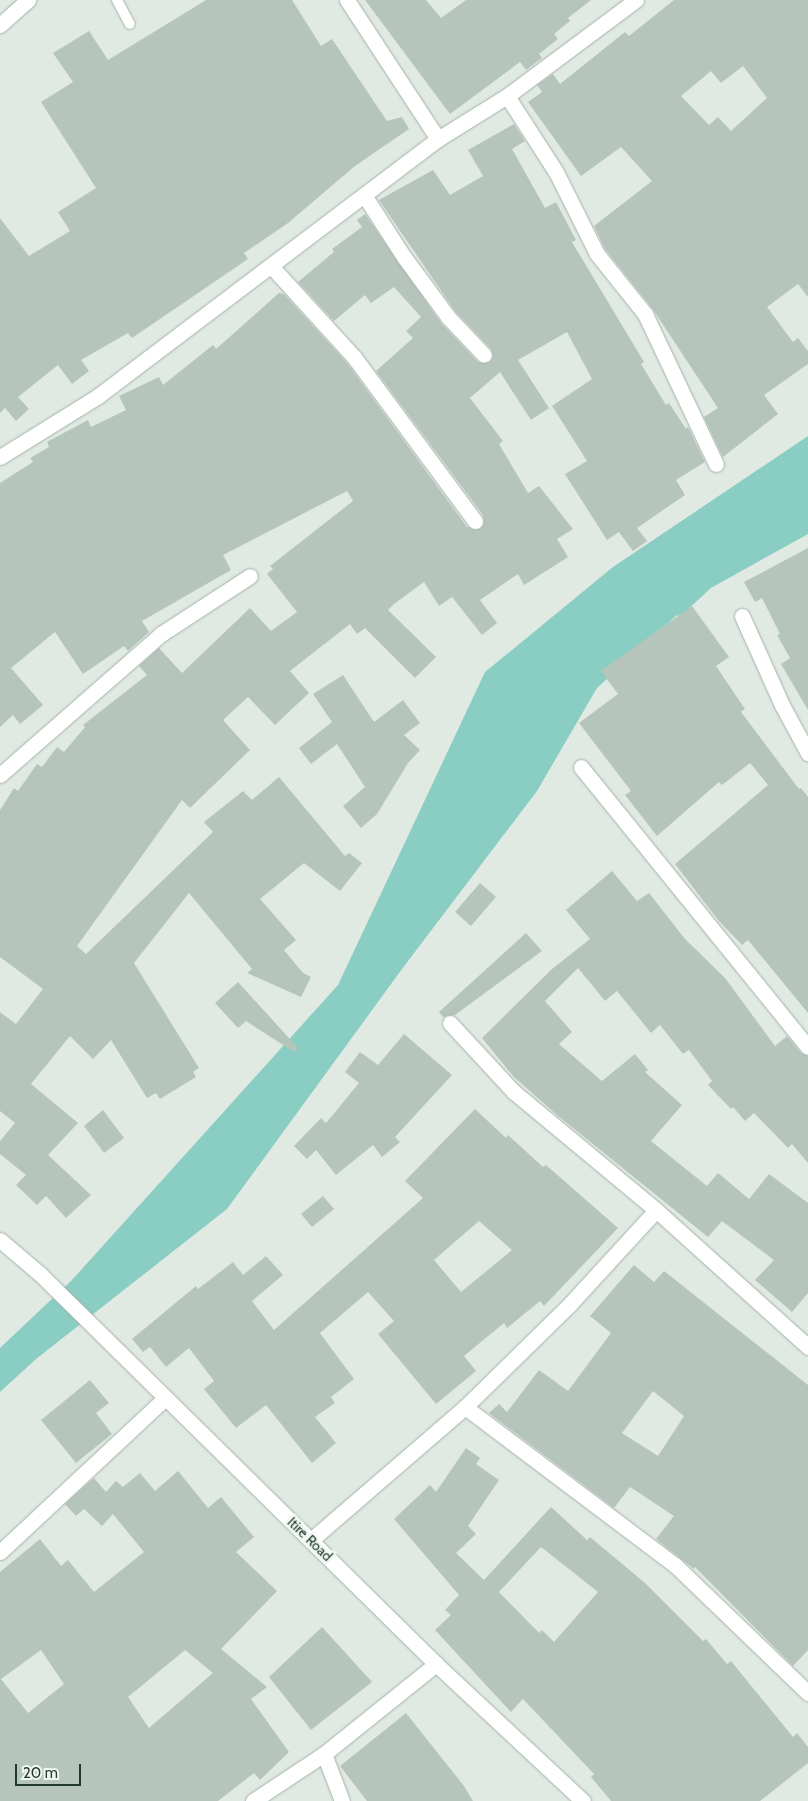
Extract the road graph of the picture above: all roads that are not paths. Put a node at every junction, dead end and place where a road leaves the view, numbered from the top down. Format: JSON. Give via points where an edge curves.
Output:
{"nodes":[{"id":1,"x":28,"y":0,"type":"edge"},
{"id":2,"x":117,"y":0,"type":"edge"},
{"id":3,"x":347,"y":0,"type":"edge"},
{"id":4,"x":636,"y":0,"type":"edge"},
{"id":5,"x":130,"y":24,"type":"dead end"},
{"id":6,"x":0,"y":25,"type":"edge"},
{"id":7,"x":507,"y":96,"type":"junction"},
{"id":8,"x":438,"y":139,"type":"junction"},
{"id":9,"x":364,"y":195,"type":"junction"},
{"id":10,"x":272,"y":267,"type":"junction"},
{"id":11,"x":484,"y":355,"type":"dead end"},
{"id":12,"x":0,"y":458,"type":"edge"},
{"id":13,"x":716,"y":464,"type":"dead end"},
{"id":14,"x":475,"y":521,"type":"dead end"},
{"id":15,"x":250,"y":576,"type":"dead end"},
{"id":16,"x":742,"y":616,"type":"dead end"},
{"id":17,"x":808,"y":753,"type":"edge"},
{"id":18,"x":581,"y":767,"type":"dead end"},
{"id":19,"x":0,"y":775,"type":"edge"},
{"id":20,"x":450,"y":1022,"type":"dead end"},
{"id":21,"x":808,"y":1047,"type":"edge"},
{"id":22,"x":656,"y":1210,"type":"junction"},
{"id":23,"x":0,"y":1240,"type":"edge"},
{"id":24,"x":808,"y":1346,"type":"edge"},
{"id":25,"x":164,"y":1399,"type":"junction"},
{"id":26,"x":465,"y":1407,"type":"junction"},
{"id":27,"x":311,"y":1540,"type":"junction"},
{"id":28,"x":0,"y":1552,"type":"edge"},
{"id":29,"x":436,"y":1664,"type":"junction"},
{"id":30,"x":808,"y":1693,"type":"edge"},
{"id":31,"x":324,"y":1754,"type":"junction"},
{"id":32,"x":253,"y":1801,"type":"edge"},
{"id":33,"x":342,"y":1801,"type":"edge"},
{"id":34,"x":583,"y":1801,"type":"edge"}],
"edges":[{"from":1,"to":6,"type":"street"},
{"from":2,"to":5,"type":"lane"},
{"from":3,"to":8,"type":"street"},
{"from":4,"to":7,"type":"street"},
{"from":7,"to":8,"type":"street"},
{"from":7,"to":13,"type":"street","via":[[556,172],[597,254],[645,314]]},
{"from":8,"to":9,"type":"street"},
{"from":9,"to":10,"type":"street"},
{"from":9,"to":11,"type":"street","via":[[443,309]]},
{"from":10,"to":12,"type":"street","via":[[98,396]]},
{"from":10,"to":14,"type":"street","via":[[354,357]]},
{"from":15,"to":19,"type":"street","via":[[161,634]]},
{"from":16,"to":17,"type":"street","via":[[782,705]]},
{"from":18,"to":21,"type":"street"},
{"from":20,"to":22,"type":"street","via":[[514,1092]]},
{"from":22,"to":24,"type":"street"},
{"from":22,"to":26,"type":"street","via":[[570,1304]]},
{"from":23,"to":25,"type":"street","name":"Itire Road","via":[[40,1274]]},
{"from":25,"to":27,"type":"street","name":"Itire Road"},
{"from":25,"to":28,"type":"street"},
{"from":26,"to":27,"type":"street"},
{"from":26,"to":30,"type":"street","via":[[675,1566]]},
{"from":27,"to":29,"type":"street","name":"Itire Road"},
{"from":29,"to":31,"type":"street"},
{"from":29,"to":34,"type":"street","name":"Itire Road"},
{"from":31,"to":32,"type":"street"},
{"from":31,"to":33,"type":"street"}]}
